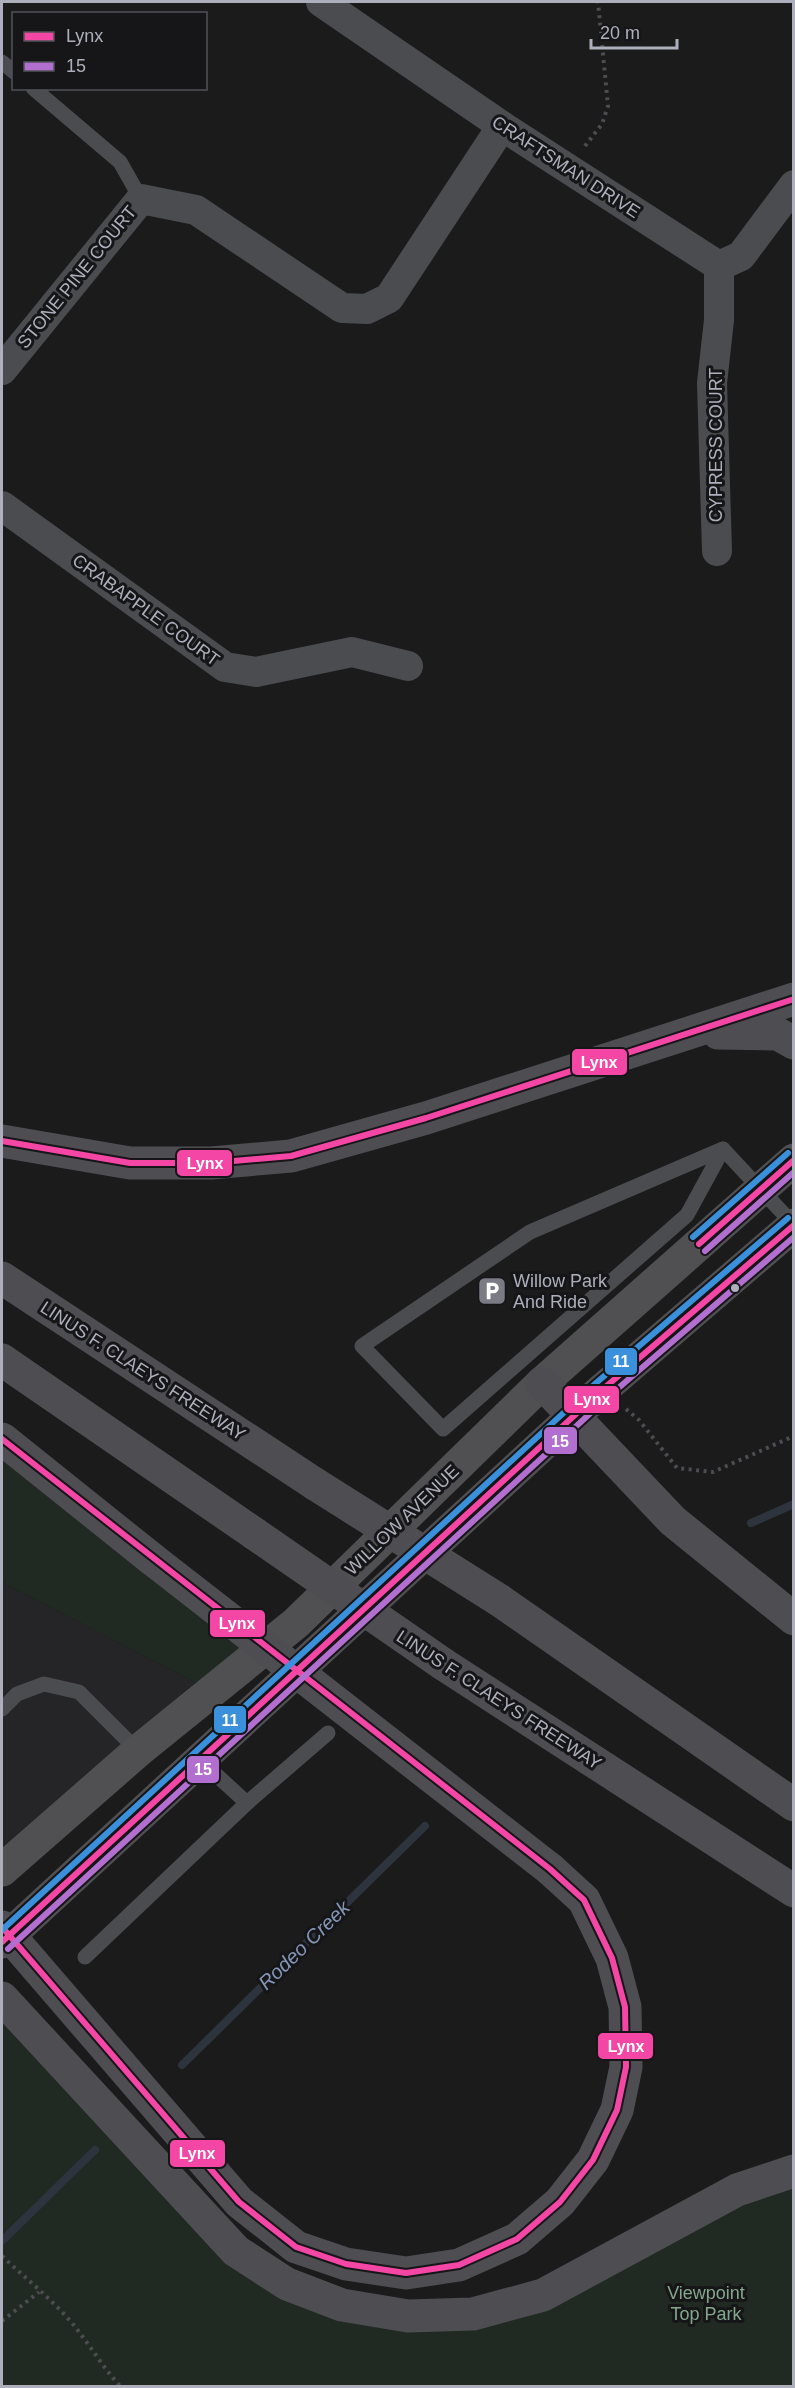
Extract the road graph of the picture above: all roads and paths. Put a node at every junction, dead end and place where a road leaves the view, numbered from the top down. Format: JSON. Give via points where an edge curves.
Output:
{"nodes":[{"id":1,"x":321,"y":2,"type":"edge"},
{"id":2,"x":598,"y":2,"type":"edge"},
{"id":3,"x":35,"y":90,"type":"edge"},
{"id":4,"x":501,"y":126,"type":"junction"},
{"id":5,"x":567,"y":169,"type":"junction"},
{"id":6,"x":794,"y":185,"type":"edge"},
{"id":7,"x":141,"y":199,"type":"junction"},
{"id":8,"x":719,"y":266,"type":"junction"},
{"id":9,"x":2,"y":370,"type":"edge"},
{"id":10,"x":2,"y":506,"type":"edge"},
{"id":11,"x":717,"y":551,"type":"dead end"},
{"id":12,"x":408,"y":666,"type":"dead end"},
{"id":13,"x":794,"y":999,"type":"edge"},
{"id":14,"x":689,"y":1033,"type":"junction"},
{"id":15,"x":794,"y":1043,"type":"edge"},
{"id":16,"x":2,"y":1141,"type":"edge"},
{"id":17,"x":723,"y":1149,"type":"junction"},
{"id":18,"x":794,"y":1160,"type":"edge"},
{"id":19,"x":761,"y":1190,"type":"junction"},
{"id":20,"x":794,"y":1225,"type":"edge"},
{"id":21,"x":2,"y":1278,"type":"edge"},
{"id":22,"x":2,"y":1360,"type":"edge"},
{"id":23,"x":542,"y":1383,"type":"junction"},
{"id":24,"x":603,"y":1390,"type":"junction"},
{"id":25,"x":574,"y":1417,"type":"junction"},
{"id":26,"x":794,"y":1436,"type":"edge"},
{"id":27,"x":2,"y":1439,"type":"edge"},
{"id":28,"x":794,"y":1619,"type":"edge"},
{"id":29,"x":2,"y":1709,"type":"edge"},
{"id":30,"x":328,"y":1733,"type":"dead end"},
{"id":31,"x":138,"y":1751,"type":"junction"},
{"id":32,"x":199,"y":1759,"type":"junction"},
{"id":33,"x":247,"y":1803,"type":"junction"},
{"id":34,"x":794,"y":1804,"type":"edge"},
{"id":35,"x":2,"y":1870,"type":"edge"},
{"id":36,"x":794,"y":1891,"type":"edge"},
{"id":37,"x":4,"y":1935,"type":"edge"},
{"id":38,"x":85,"y":1957,"type":"dead end"},
{"id":39,"x":2,"y":1998,"type":"edge"},
{"id":40,"x":794,"y":2171,"type":"edge"},
{"id":41,"x":2,"y":2256,"type":"edge"},
{"id":42,"x":39,"y":2292,"type":"junction"},
{"id":43,"x":2,"y":2321,"type":"edge"},
{"id":44,"x":120,"y":2386,"type":"edge"}],
"edges":[{"from":1,"to":4,"type":"street","name":"CRAFTSMAN DRIVE"},
{"from":2,"to":5,"type":"path","via":[[608,106],[602,124]]},
{"from":3,"to":7,"type":"lane","via":[[120,162]]},
{"from":4,"to":5,"type":"street","name":"CRAFTSMAN DRIVE"},
{"from":4,"to":7,"type":"street","name":"STONE PINE COURT","via":[[389,298],[367,309],[342,308],[196,210]]},
{"from":5,"to":8,"type":"street","name":"CRAFTSMAN DRIVE"},
{"from":6,"to":8,"type":"street","via":[[741,256]]},
{"from":7,"to":9,"type":"street","name":"STONE PINE COURT"},
{"from":8,"to":11,"type":"street","name":"CYPRESS COURT","via":[[719,320],[712,383]]},
{"from":10,"to":12,"type":"street","name":"CRABAPPLE COURT","via":[[225,668],[256,672],[352,652]]},
{"from":13,"to":14,"type":"highway"},
{"from":14,"to":15,"type":"highway","via":[[778,1034]]},
{"from":14,"to":16,"type":"highway","via":[[426,1118],[291,1156],[211,1163],[130,1163]]},
{"from":17,"to":17,"type":"lane","via":[[530,1232],[362,1346],[443,1430],[687,1215]]},
{"from":17,"to":19,"type":"lane"},
{"from":18,"to":19,"type":"main road","name":"WILLOW AVENUE"},
{"from":19,"to":20,"type":"lane"},
{"from":19,"to":23,"type":"main road","name":"WILLOW AVENUE"},
{"from":20,"to":24,"type":"main road","name":"WILLOW AVENUE"},
{"from":21,"to":34,"type":"highway","name":"LINUS F. CLAEYS FREEWAY","bridge":true,"via":[[499,1600]]},
{"from":22,"to":36,"type":"highway","name":"LINUS F. CLAEYS FREEWAY","bridge":true,"via":[[443,1664]]},
{"from":23,"to":25,"type":"highway"},
{"from":23,"to":31,"type":"main road","name":"WILLOW AVENUE","via":[[296,1623]]},
{"from":24,"to":25,"type":"main road","name":"WILLOW AVENUE"},
{"from":24,"to":26,"type":"path","via":[[639,1420],[676,1468],[713,1472]]},
{"from":25,"to":28,"type":"highway","via":[[673,1521]]},
{"from":25,"to":32,"type":"main road","name":"WILLOW AVENUE"},
{"from":27,"to":37,"type":"highway","bridge":true,"via":[[550,1869],[584,1900],[612,1958],[625,2007],[626,2067],[617,2110],[593,2160],[560,2202],[517,2238],[459,2265],[406,2272],[346,2264],[296,2247],[239,2202]]},
{"from":29,"to":31,"type":"lane","via":[[17,1694],[44,1684],[79,1692]]},
{"from":30,"to":33,"type":"lane"},
{"from":31,"to":35,"type":"main road","name":"WILLOW AVENUE"},
{"from":32,"to":33,"type":"lane"},
{"from":32,"to":37,"type":"main road","name":"WILLOW AVENUE"},
{"from":33,"to":38,"type":"lane"},
{"from":39,"to":40,"type":"highway","via":[[236,2251],[287,2284],[342,2305],[408,2316],[473,2314],[543,2295],[737,2190]]},
{"from":41,"to":42,"type":"path"},
{"from":42,"to":43,"type":"path"},
{"from":42,"to":44,"type":"path","via":[[88,2342]]}]}
